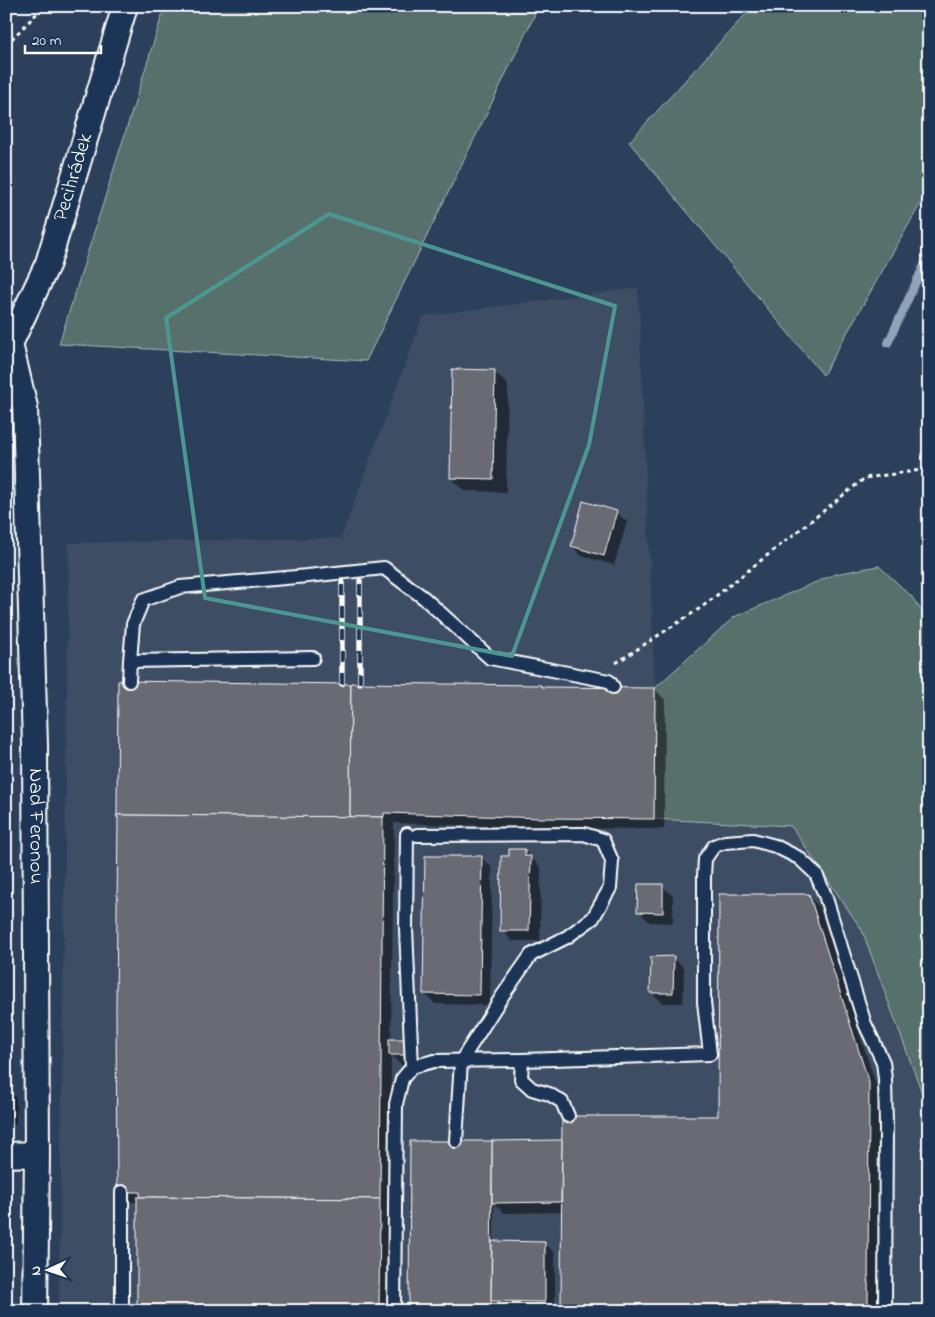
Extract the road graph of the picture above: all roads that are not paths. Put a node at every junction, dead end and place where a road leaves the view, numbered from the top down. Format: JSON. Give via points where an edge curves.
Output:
{"nodes":[{"id":1,"x":124,"y":6,"type":"edge"},
{"id":2,"x":8,"y":339,"type":"edge"},
{"id":3,"x":313,"y":658,"type":"dead end"},
{"id":4,"x":130,"y":662,"type":"junction"},
{"id":5,"x":130,"y":682,"type":"dead end"},
{"id":6,"x":613,"y":687,"type":"dead end"},
{"id":7,"x":522,"y":1060,"type":"junction"},
{"id":8,"x":461,"y":1061,"type":"junction"},
{"id":9,"x":412,"y":1067,"type":"junction"},
{"id":10,"x":568,"y":1116,"type":"dead end"},
{"id":11,"x":456,"y":1141,"type":"dead end"},
{"id":12,"x":37,"y":1154,"type":"junction"},
{"id":13,"x":6,"y":1155,"type":"edge"},
{"id":14,"x":122,"y":1192,"type":"dead end"},
{"id":15,"x":35,"y":1311,"type":"edge"},
{"id":16,"x":122,"y":1311,"type":"edge"},
{"id":17,"x":394,"y":1311,"type":"edge"},
{"id":18,"x":886,"y":1311,"type":"edge"}],
"edges":[{"from":1,"to":2,"type":"street","name":"Pecihrádek","via":[[48,263]]},
{"from":2,"to":12,"type":"street","name":"Nad Feronou","via":[[25,406],[35,746]]},
{"from":3,"to":4,"type":"lane"},
{"from":4,"to":5,"type":"lane"},
{"from":4,"to":6,"type":"lane","via":[[133,624],[143,600],[180,587],[384,568],[424,598],[490,658],[609,681]]},
{"from":7,"to":8,"type":"lane"},
{"from":7,"to":10,"type":"lane","via":[[521,1079],[532,1089],[562,1102]]},
{"from":7,"to":18,"type":"lane","via":[[710,1054],[704,1002],[705,859],[714,846],[753,840],[776,846],[799,858],[816,874],[866,1024],[883,1062]]},
{"from":8,"to":9,"type":"lane","via":[[434,1061]]},
{"from":8,"to":9,"type":"lane","via":[[531,955],[567,937],[593,918],[610,888],[612,860],[603,840],[584,834],[412,834],[406,929]]},
{"from":8,"to":11,"type":"lane"},
{"from":9,"to":17,"type":"lane","via":[[402,1079],[396,1104]]},
{"from":12,"to":13,"type":"street"},
{"from":12,"to":15,"type":"street","name":"Nad Feronou"},
{"from":14,"to":16,"type":"lane"}]}
